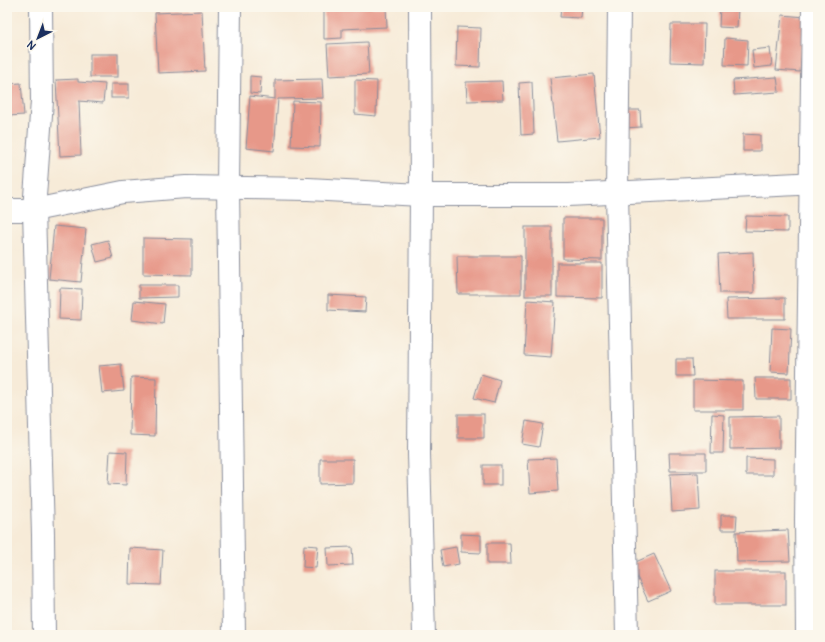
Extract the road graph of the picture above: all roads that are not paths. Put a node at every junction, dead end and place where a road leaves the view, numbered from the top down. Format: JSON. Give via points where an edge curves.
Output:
{"nodes":[{"id":1,"x":41,"y":7,"type":"edge"},
{"id":2,"x":230,"y":7,"type":"edge"},
{"id":3,"x":420,"y":7,"type":"edge"},
{"id":4,"x":619,"y":7,"type":"edge"},
{"id":5,"x":812,"y":7,"type":"edge"},
{"id":6,"x":814,"y":183,"type":"edge"},
{"id":7,"x":228,"y":187,"type":"junction"},
{"id":8,"x":617,"y":193,"type":"junction"},
{"id":9,"x":421,"y":195,"type":"junction"},
{"id":10,"x":7,"y":210,"type":"edge"},
{"id":11,"x":34,"y":210,"type":"junction"},
{"id":12,"x":44,"y":635,"type":"edge"},
{"id":13,"x":234,"y":635,"type":"edge"},
{"id":14,"x":424,"y":635,"type":"edge"},
{"id":15,"x":627,"y":635,"type":"edge"},
{"id":16,"x":807,"y":635,"type":"edge"}],
"edges":[{"from":1,"to":11,"type":"street","via":[[42,101]]},
{"from":2,"to":7,"type":"street"},
{"from":3,"to":9,"type":"street"},
{"from":4,"to":8,"type":"street"},
{"from":5,"to":6,"type":"street"},
{"from":6,"to":8,"type":"street"},
{"from":6,"to":16,"type":"street","via":[[806,520]]},
{"from":7,"to":9,"type":"street"},
{"from":7,"to":11,"type":"street","via":[[123,192]]},
{"from":7,"to":13,"type":"street"},
{"from":8,"to":9,"type":"street"},
{"from":8,"to":15,"type":"street"},
{"from":9,"to":14,"type":"street","via":[[419,454]]},
{"from":10,"to":11,"type":"street"},
{"from":11,"to":12,"type":"street"}]}
